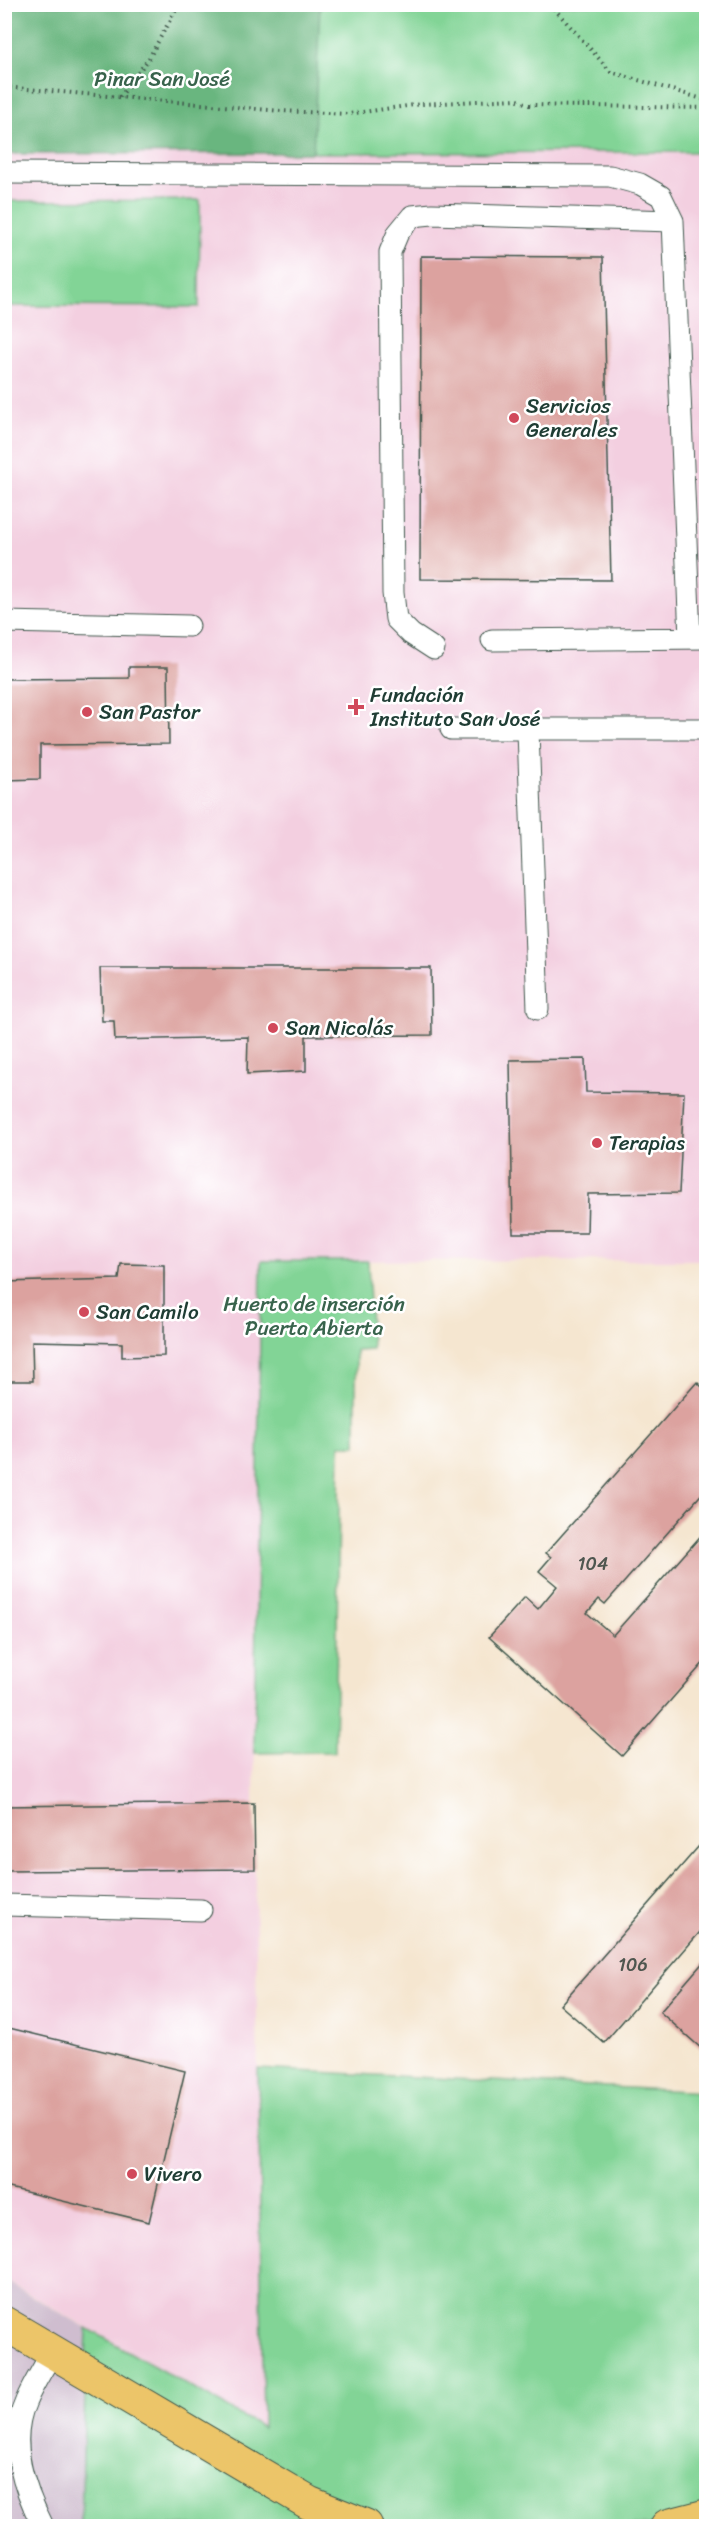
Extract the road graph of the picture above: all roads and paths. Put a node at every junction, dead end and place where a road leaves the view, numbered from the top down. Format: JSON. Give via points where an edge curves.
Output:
{"nodes":[{"id":1,"x":179,"y":4,"type":"edge"},
{"id":2,"x":550,"y":4,"type":"edge"},
{"id":3,"x":4,"y":87,"type":"edge"},
{"id":4,"x":120,"y":97,"type":"junction"},
{"id":5,"x":706,"y":100,"type":"edge"},
{"id":6,"x":706,"y":108,"type":"edge"},
{"id":7,"x":4,"y":173,"type":"edge"},
{"id":8,"x":673,"y":221,"type":"junction"},
{"id":9,"x":4,"y":622,"type":"edge"},
{"id":10,"x":189,"y":626,"type":"dead end"},
{"id":11,"x":698,"y":638,"type":"edge"},
{"id":12,"x":492,"y":640,"type":"dead end"},
{"id":13,"x":434,"y":648,"type":"dead end"},
{"id":14,"x":451,"y":729,"type":"dead end"},
{"id":15,"x":706,"y":729,"type":"edge"},
{"id":16,"x":528,"y":730,"type":"junction"},
{"id":17,"x":538,"y":1009,"type":"dead end"},
{"id":18,"x":4,"y":1905,"type":"edge"},
{"id":19,"x":201,"y":1910,"type":"dead end"},
{"id":20,"x":4,"y":2323,"type":"edge"},
{"id":21,"x":52,"y":2352,"type":"junction"},
{"id":22,"x":706,"y":2516,"type":"edge"},
{"id":23,"x":43,"y":2526,"type":"edge"},
{"id":24,"x":366,"y":2526,"type":"edge"},
{"id":25,"x":667,"y":2526,"type":"edge"}],
"edges":[{"from":1,"to":4,"type":"path","via":[[150,58]]},
{"from":2,"to":5,"type":"path","via":[[611,72]]},
{"from":3,"to":4,"type":"path"},
{"from":4,"to":6,"type":"path","via":[[348,114],[422,104],[516,99],[529,105]]},
{"from":7,"to":8,"type":"lane","via":[[610,176],[640,184],[661,196]]},
{"from":8,"to":11,"type":"lane"},
{"from":8,"to":13,"type":"lane","via":[[432,214],[412,216],[398,233],[390,252],[393,593],[396,619]]},
{"from":9,"to":10,"type":"lane"},
{"from":11,"to":12,"type":"lane"},
{"from":14,"to":16,"type":"lane"},
{"from":15,"to":16,"type":"lane"},
{"from":16,"to":17,"type":"lane"},
{"from":18,"to":19,"type":"lane"},
{"from":20,"to":21,"type":"main road"},
{"from":21,"to":23,"type":"lane","via":[[25,2403],[18,2430],[27,2492]]},
{"from":21,"to":24,"type":"main road","via":[[309,2503]]},
{"from":22,"to":25,"type":"main road"}]}
